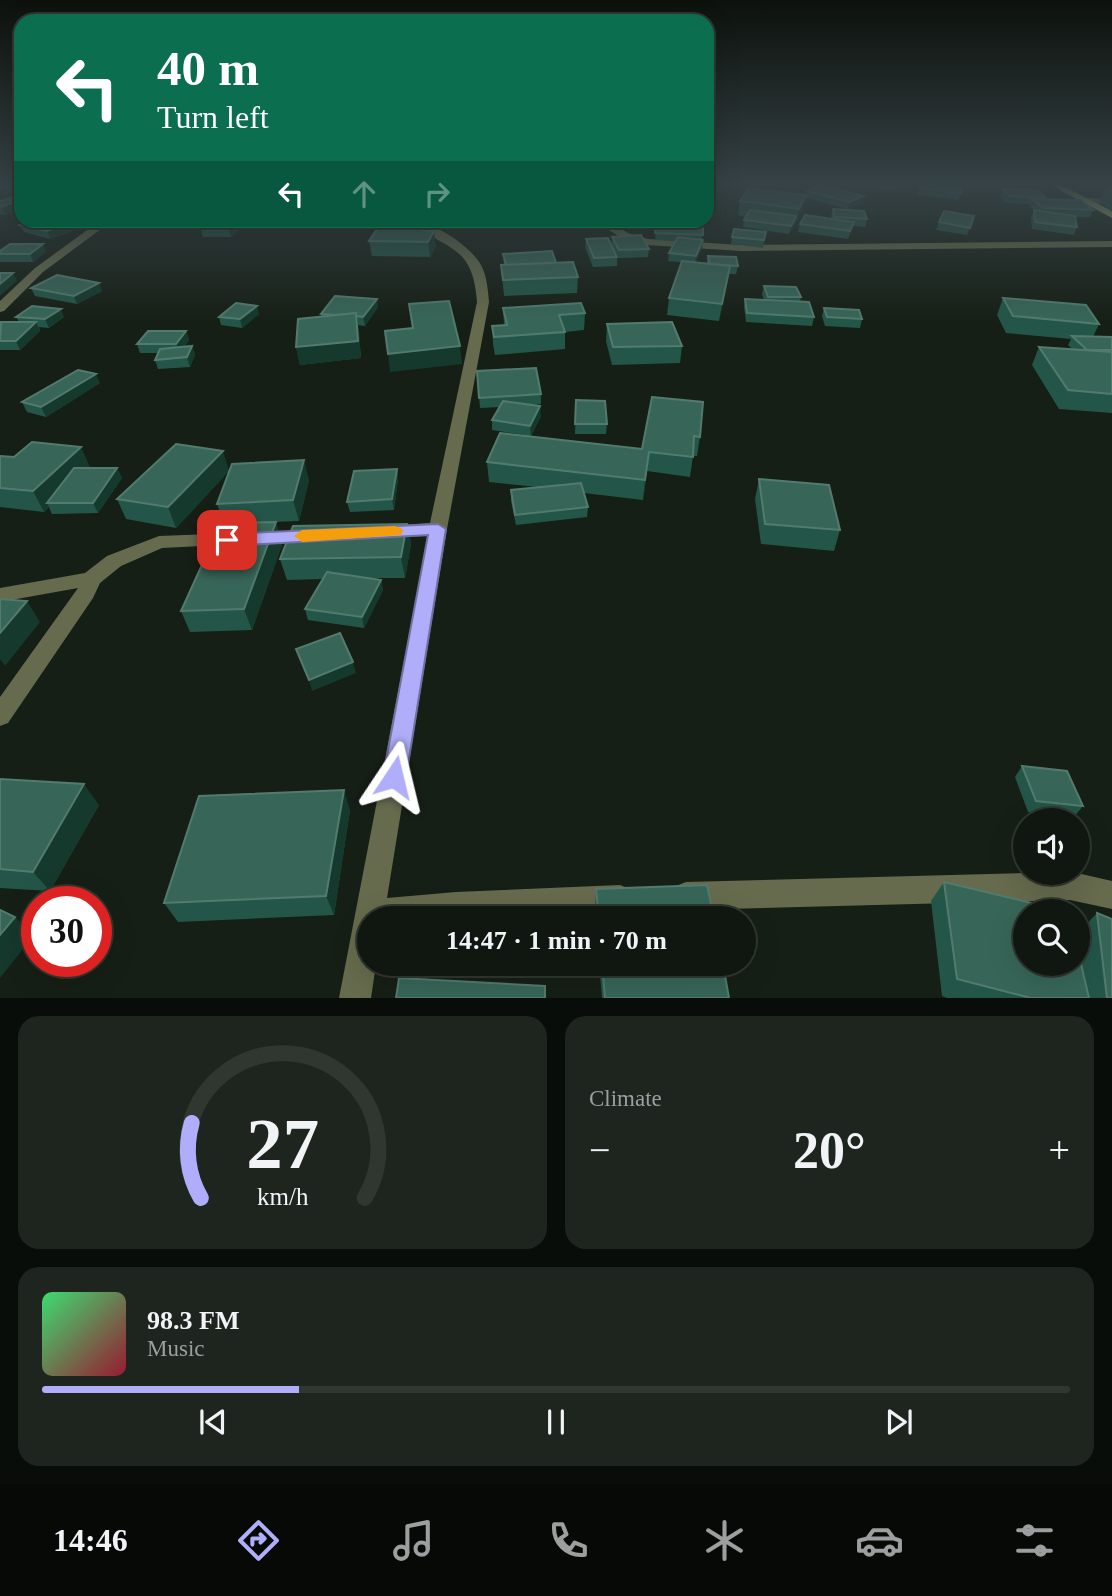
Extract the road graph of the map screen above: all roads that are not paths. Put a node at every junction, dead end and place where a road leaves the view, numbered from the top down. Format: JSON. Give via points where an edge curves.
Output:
{"nodes":[{"id":1,"x":93,"y":231,"type":"edge"},
{"id":2,"x":430,"y":231,"type":"edge"},
{"id":3,"x":616,"y":231,"type":"edge"},
{"id":4,"x":1112,"y":244,"type":"edge"},
{"id":5,"x":0,"y":308,"type":"edge"},
{"id":6,"x":438,"y":529,"type":"junction"},
{"id":7,"x":368,"y":533,"type":"edge"},
{"id":8,"x":326,"y":535,"type":"edge"},
{"id":9,"x":90,"y":579,"type":"junction"},
{"id":10,"x":0,"y":595,"type":"edge"},
{"id":11,"x":0,"y":716,"type":"edge"},
{"id":12,"x":1112,"y":895,"type":"edge"},
{"id":13,"x":371,"y":906,"type":"edge"},
{"id":14,"x":456,"y":906,"type":"edge"},
{"id":15,"x":359,"y":976,"type":"edge"},
{"id":16,"x":355,"y":998,"type":"edge"}],
"edges":[{"from":1,"to":5,"type":"street","via":[[39,270]]},
{"from":2,"to":6,"type":"street","via":[[474,262],[482,302]]},
{"from":3,"to":4,"type":"street","via":[[647,242],[741,248]]},
{"from":6,"to":7,"type":"street"},
{"from":6,"to":13,"type":"street"},
{"from":8,"to":9,"type":"street","via":[[159,542],[114,561]]},
{"from":9,"to":10,"type":"street"},
{"from":9,"to":11,"type":"street","via":[[86,593]]},
{"from":12,"to":14,"type":"street","via":[[1070,886]]},
{"from":15,"to":16,"type":"street"}]}
